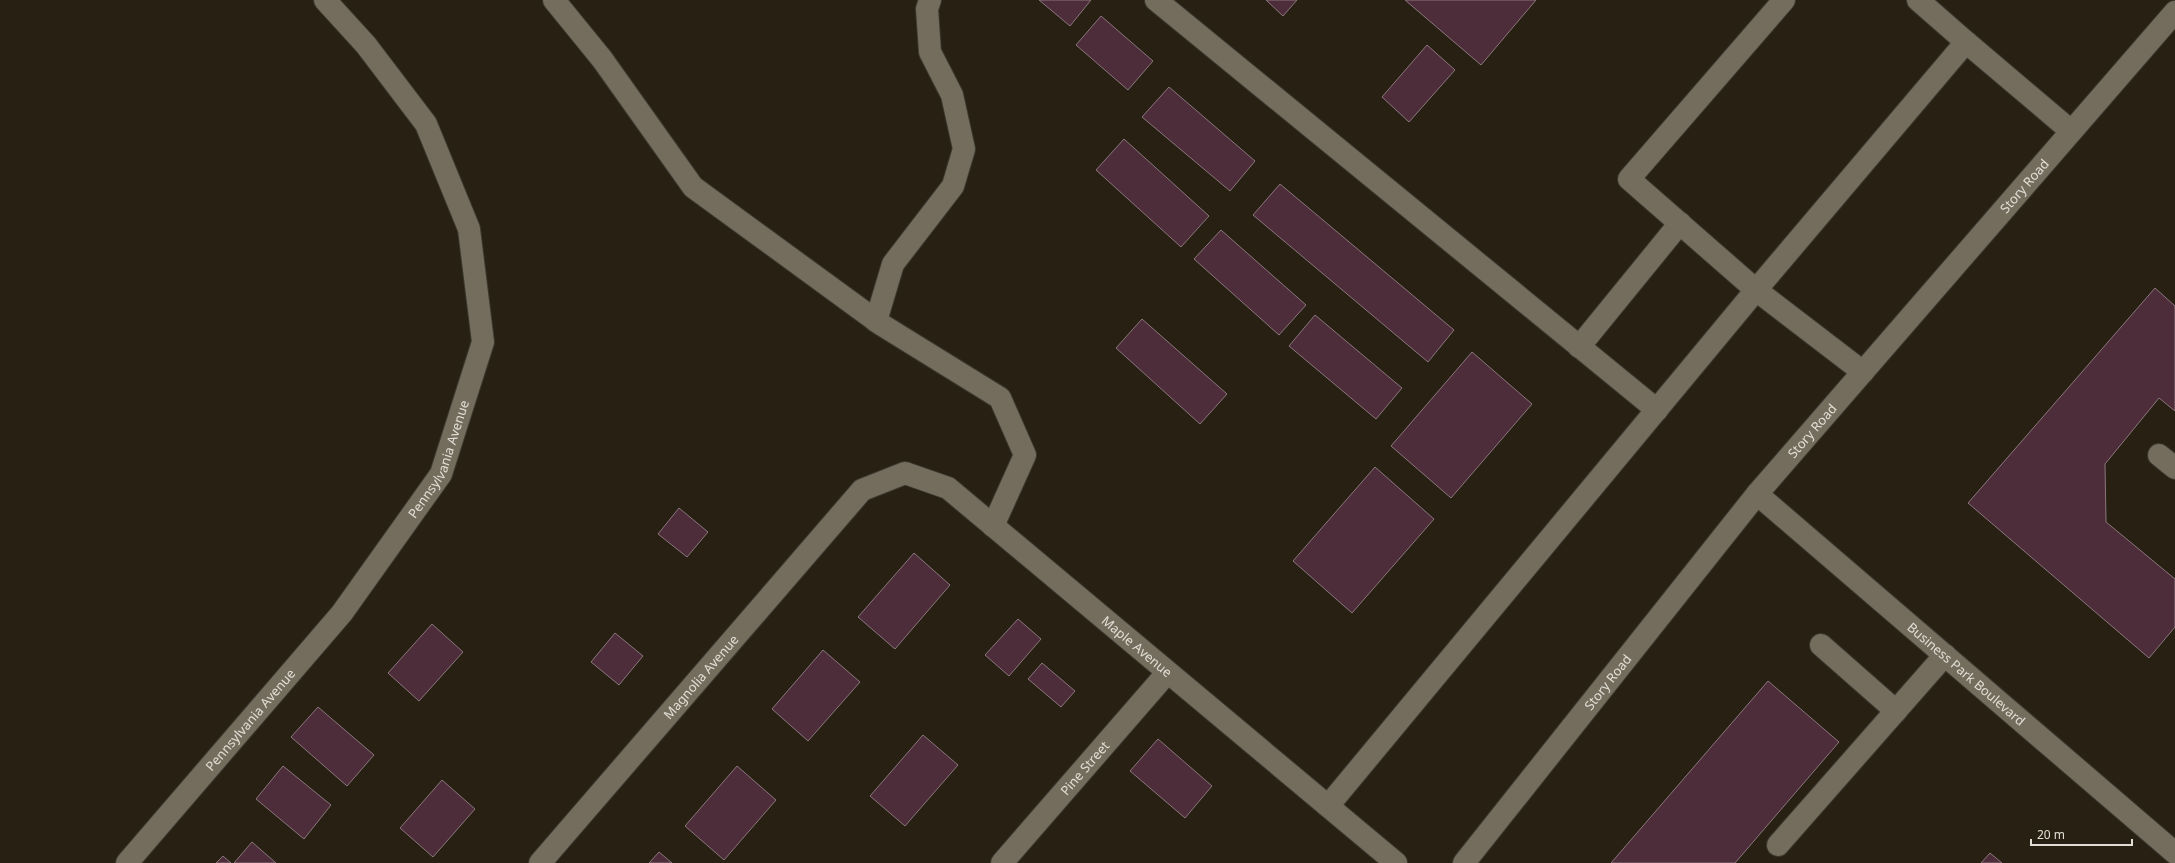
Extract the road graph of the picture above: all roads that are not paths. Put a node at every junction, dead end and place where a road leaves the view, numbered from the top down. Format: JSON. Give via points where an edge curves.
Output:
{"nodes":[{"id":1,"x":325,"y":0,"type":"edge"},
{"id":2,"x":554,"y":0,"type":"edge"},
{"id":3,"x":930,"y":0,"type":"edge"},
{"id":4,"x":1156,"y":0,"type":"edge"},
{"id":5,"x":1784,"y":0,"type":"edge"},
{"id":6,"x":1918,"y":0,"type":"edge"},
{"id":7,"x":2175,"y":12,"type":"edge"},
{"id":8,"x":1966,"y":42,"type":"junction"},
{"id":9,"x":2071,"y":132,"type":"junction"},
{"id":10,"x":1680,"y":223,"type":"junction"},
{"id":11,"x":1756,"y":290,"type":"junction"},
{"id":12,"x":876,"y":321,"type":"junction"},
{"id":13,"x":1579,"y":347,"type":"junction"},
{"id":14,"x":1863,"y":372,"type":"junction"},
{"id":15,"x":1657,"y":410,"type":"junction"},
{"id":16,"x":862,"y":490,"type":"joint"},
{"id":17,"x":1757,"y":494,"type":"junction"},
{"id":18,"x":993,"y":526,"type":"junction"},
{"id":19,"x":1821,"y":645,"type":"dead end"},
{"id":20,"x":1945,"y":656,"type":"junction"},
{"id":21,"x":1167,"y":673,"type":"junction"},
{"id":22,"x":1896,"y":711,"type":"junction"},
{"id":23,"x":1328,"y":806,"type":"junction"},
{"id":24,"x":1778,"y":845,"type":"dead end"},
{"id":25,"x":2174,"y":849,"type":"edge"},
{"id":26,"x":127,"y":863,"type":"edge"},
{"id":27,"x":540,"y":863,"type":"edge"},
{"id":28,"x":1002,"y":863,"type":"edge"},
{"id":29,"x":1396,"y":863,"type":"edge"},
{"id":30,"x":1464,"y":863,"type":"edge"}],
"edges":[{"from":1,"to":26,"type":"street","name":"Pennsylvania Avenue","via":[[366,45],[426,124],[469,229],[483,342],[441,474],[342,613]]},
{"from":2,"to":12,"type":"street","via":[[602,59],[693,186]]},
{"from":3,"to":12,"type":"street","via":[[927,9],[930,52],[952,95],[964,149],[953,186],[893,264]]},
{"from":4,"to":13,"type":"street"},
{"from":5,"to":10,"type":"street","via":[[1629,179]]},
{"from":6,"to":8,"type":"street"},
{"from":7,"to":9,"type":"street","name":"Story Road"},
{"from":8,"to":9,"type":"street"},
{"from":8,"to":11,"type":"street"},
{"from":9,"to":14,"type":"street","name":"Story Road"},
{"from":10,"to":11,"type":"street"},
{"from":10,"to":13,"type":"street"},
{"from":11,"to":14,"type":"street"},
{"from":11,"to":15,"type":"street"},
{"from":12,"to":18,"type":"street","via":[[1000,398],[1025,455]]},
{"from":13,"to":15,"type":"street"},
{"from":14,"to":17,"type":"street","name":"Story Road"},
{"from":15,"to":23,"type":"street"},
{"from":16,"to":18,"type":"street","name":"Maple Avenue","via":[[905,473],[948,488]]},
{"from":16,"to":27,"type":"street","name":"Magnolia Avenue"},
{"from":17,"to":20,"type":"street","name":"Business Park Boulevard"},
{"from":17,"to":30,"type":"street","name":"Story Road"},
{"from":18,"to":21,"type":"street","name":"Maple Avenue"},
{"from":19,"to":22,"type":"street"},
{"from":20,"to":22,"type":"street"},
{"from":20,"to":25,"type":"street","name":"Business Park Boulevard"},
{"from":21,"to":23,"type":"street","name":"Maple Avenue"},
{"from":21,"to":28,"type":"street","name":"Pine Street"},
{"from":22,"to":24,"type":"street"},
{"from":23,"to":29,"type":"street","name":"Maple Avenue"}]}
